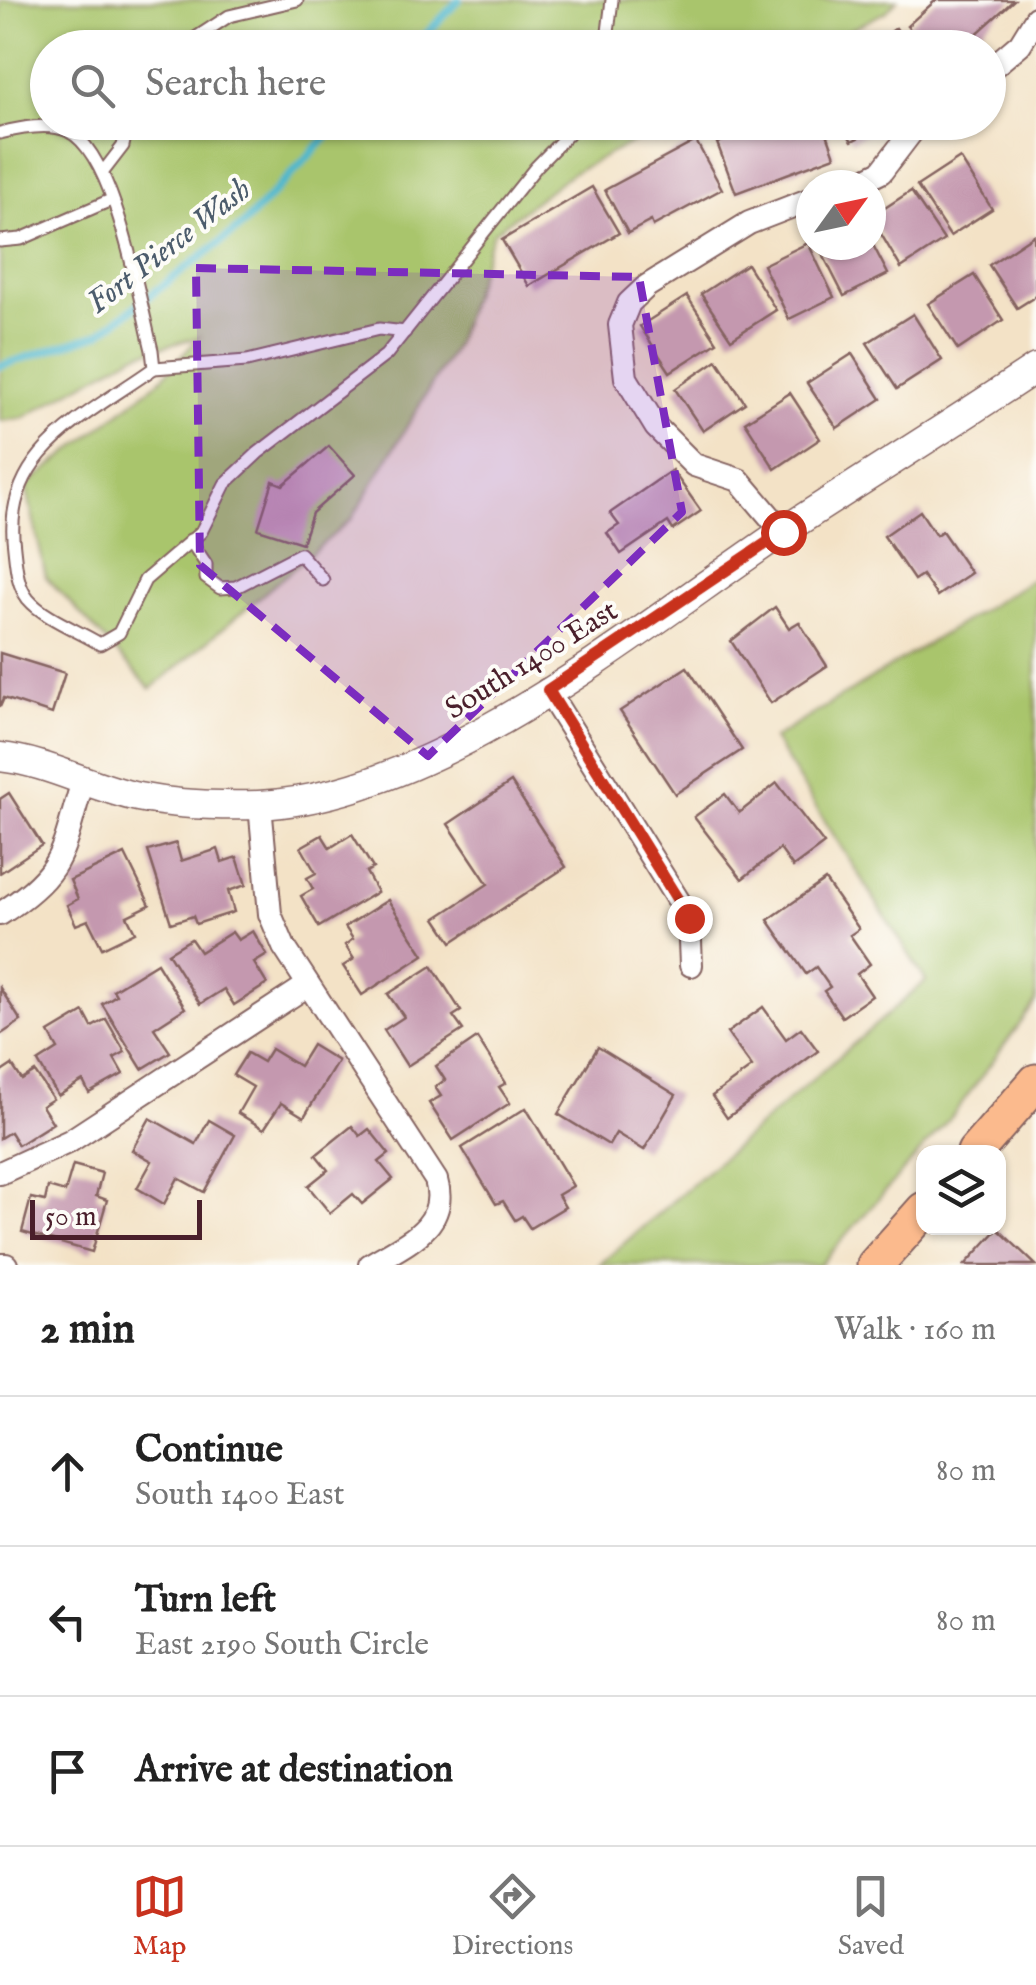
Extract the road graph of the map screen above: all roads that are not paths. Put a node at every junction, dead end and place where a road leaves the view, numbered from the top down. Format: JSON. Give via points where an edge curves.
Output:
{"nodes":[{"id":1,"x":297,"y":0,"type":"edge"},
{"id":2,"x":612,"y":0,"type":"edge"},
{"id":3,"x":1036,"y":18,"type":"edge"},
{"id":4,"x":208,"y":30,"type":"edge"},
{"id":5,"x":608,"y":30,"type":"edge"},
{"id":6,"x":1006,"y":56,"type":"edge"},
{"id":7,"x":30,"y":129,"type":"edge"},
{"id":8,"x":0,"y":133,"type":"edge"},
{"id":9,"x":82,"y":140,"type":"edge"},
{"id":10,"x":124,"y":140,"type":"edge"},
{"id":11,"x":563,"y":140,"type":"edge"},
{"id":12,"x":906,"y":140,"type":"edge"},
{"id":13,"x":883,"y":170,"type":"edge"},
{"id":14,"x":104,"y":172,"type":"junction"},
{"id":15,"x":111,"y":200,"type":"junction"},
{"id":16,"x":796,"y":205,"type":"edge"},
{"id":17,"x":0,"y":240,"type":"edge"},
{"id":18,"x":405,"y":332,"type":"junction"},
{"id":19,"x":154,"y":368,"type":"junction"},
{"id":20,"x":1036,"y":368,"type":"edge"},
{"id":21,"x":783,"y":532,"type":"junction"},
{"id":22,"x":190,"y":540,"type":"junction"},
{"id":23,"x":323,"y":580,"type":"dead end"},
{"id":24,"x":548,"y":690,"type":"junction"},
{"id":25,"x":0,"y":758,"type":"edge"},
{"id":26,"x":84,"y":780,"type":"junction"},
{"id":27,"x":260,"y":805,"type":"junction"},
{"id":28,"x":0,"y":914,"type":"edge"},
{"id":29,"x":691,"y":965,"type":"dead end"},
{"id":30,"x":308,"y":985,"type":"junction"},
{"id":31,"x":1036,"y":1082,"type":"edge"},
{"id":32,"x":981,"y":1145,"type":"edge"},
{"id":33,"x":0,"y":1173,"type":"edge"},
{"id":34,"x":916,"y":1219,"type":"edge"},
{"id":35,"x":370,"y":1265,"type":"edge"},
{"id":36,"x":875,"y":1265,"type":"edge"}],
"edges":[{"from":1,"to":4,"type":"lane","via":[[229,16]]},
{"from":2,"to":5,"type":"lane"},
{"from":3,"to":6,"type":"street"},
{"from":7,"to":8,"type":"lane"},
{"from":9,"to":14,"type":"lane"},
{"from":10,"to":14,"type":"lane"},
{"from":11,"to":18,"type":"lane"},
{"from":12,"to":13,"type":"street"},
{"from":14,"to":15,"type":"lane"},
{"from":15,"to":17,"type":"lane","via":[[22,239]]},
{"from":15,"to":19,"type":"lane"},
{"from":16,"to":21,"type":"street","via":[[749,222],[647,286],[620,325],[626,378],[656,427],[694,465],[740,480]]},
{"from":18,"to":19,"type":"lane","via":[[379,329],[247,361]]},
{"from":18,"to":22,"type":"lane","via":[[371,368],[225,484]]},
{"from":19,"to":22,"type":"lane","via":[[44,446],[18,486],[11,524],[18,582],[30,601],[100,644],[119,633],[145,580]]},
{"from":20,"to":21,"type":"street","name":"South 1400 East"},
{"from":21,"to":24,"type":"street","name":"South 1400 East"},
{"from":22,"to":23,"type":"lane","via":[[206,564],[206,578],[220,588],[236,588],[300,554]]},
{"from":24,"to":27,"type":"street","name":"South 1400 East","via":[[387,777],[317,798]]},
{"from":24,"to":29,"type":"street","via":[[689,918]]},
{"from":25,"to":26,"type":"street","name":"South 1400 East"},
{"from":26,"to":27,"type":"street","name":"South 1400 East","via":[[156,800]]},
{"from":26,"to":28,"type":"street","via":[[47,880]]},
{"from":27,"to":30,"type":"street","via":[[270,914]]},
{"from":30,"to":33,"type":"street","via":[[70,1141]]},
{"from":30,"to":35,"type":"street","via":[[436,1180],[442,1200],[420,1234]]},
{"from":31,"to":32,"type":"main road"},
{"from":34,"to":36,"type":"main road"}]}
